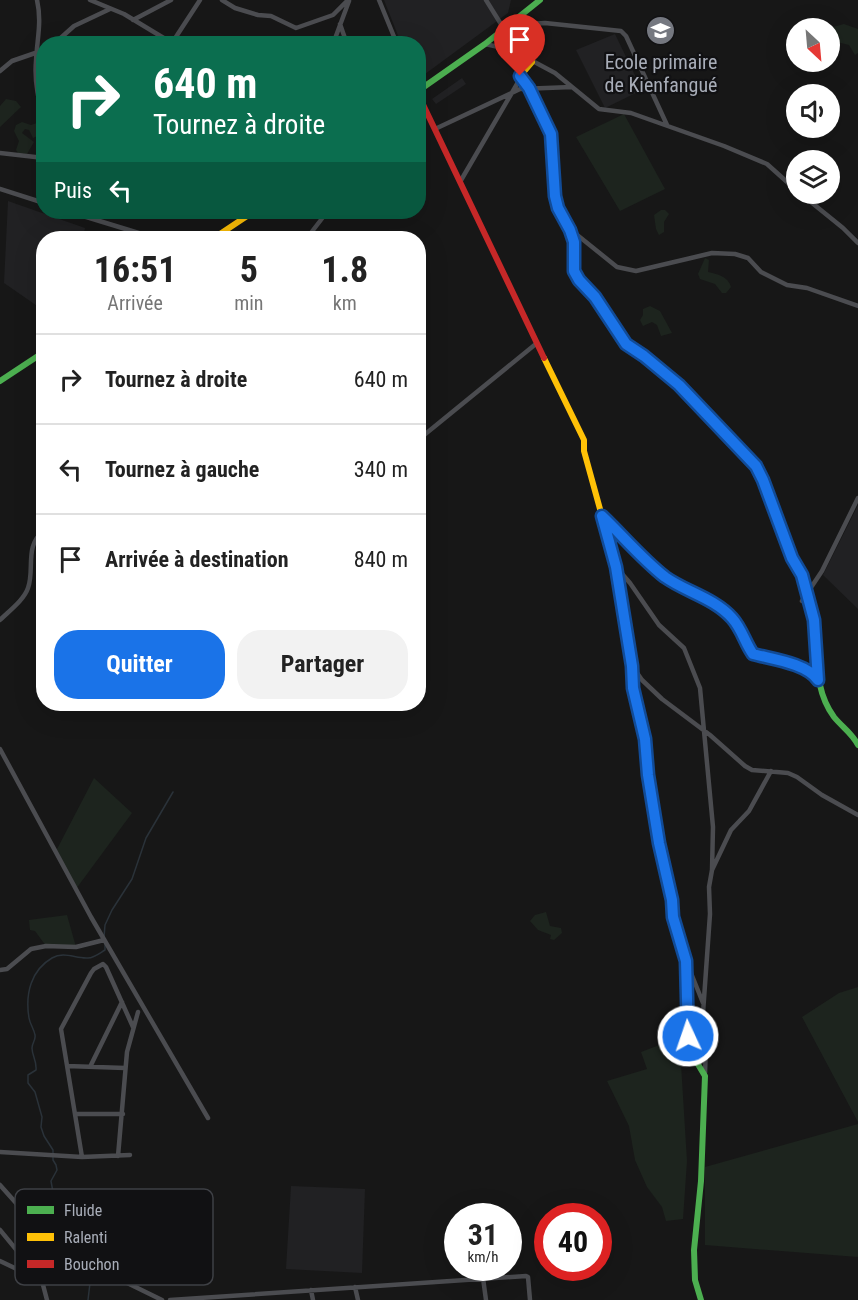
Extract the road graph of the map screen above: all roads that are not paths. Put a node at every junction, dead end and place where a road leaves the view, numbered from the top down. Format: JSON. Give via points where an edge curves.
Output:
{"nodes":[{"id":1,"x":37,"y":0,"type":"edge"},
{"id":2,"x":90,"y":0,"type":"edge"},
{"id":3,"x":171,"y":0,"type":"edge"},
{"id":4,"x":200,"y":0,"type":"edge"},
{"id":5,"x":222,"y":0,"type":"edge"},
{"id":6,"x":349,"y":0,"type":"edge"},
{"id":7,"x":379,"y":0,"type":"edge"},
{"id":8,"x":486,"y":0,"type":"edge"},
{"id":9,"x":540,"y":0,"type":"edge"},
{"id":10,"x":160,"y":3,"type":"edge"},
{"id":11,"x":110,"y":9,"type":"junction"},
{"id":12,"x":519,"y":17,"type":"junction"},
{"id":13,"x":133,"y":20,"type":"junction"},
{"id":14,"x":340,"y":24,"type":"junction"},
{"id":15,"x":514,"y":25,"type":"junction"},
{"id":16,"x":504,"y":29,"type":"junction"},
{"id":17,"x":39,"y":36,"type":"edge"},
{"id":18,"x":63,"y":36,"type":"edge"},
{"id":19,"x":160,"y":36,"type":"edge"},
{"id":20,"x":177,"y":36,"type":"edge"},
{"id":21,"x":336,"y":36,"type":"edge"},
{"id":22,"x":344,"y":36,"type":"edge"},
{"id":23,"x":394,"y":36,"type":"edge"},
{"id":24,"x":485,"y":44,"type":"junction"},
{"id":25,"x":509,"y":49,"type":"junction"},
{"id":26,"x":36,"y":54,"type":"edge"},
{"id":27,"x":532,"y":62,"type":"junction"},
{"id":28,"x":1,"y":67,"type":"edge"},
{"id":29,"x":520,"y":76,"type":"junction"},
{"id":30,"x":426,"y":86,"type":"edge"},
{"id":31,"x":572,"y":87,"type":"junction"},
{"id":32,"x":529,"y":88,"type":"junction"},
{"id":33,"x":513,"y":93,"type":"junction"},
{"id":34,"x":426,"y":109,"type":"edge"},
{"id":35,"x":668,"y":127,"type":"junction"},
{"id":36,"x":435,"y":129,"type":"junction"},
{"id":37,"x":0,"y":153,"type":"edge"},
{"id":38,"x":36,"y":157,"type":"edge"},
{"id":39,"x":786,"y":181,"type":"edge"},
{"id":40,"x":460,"y":182,"type":"junction"},
{"id":41,"x":0,"y":189,"type":"edge"},
{"id":42,"x":36,"y":200,"type":"edge"},
{"id":43,"x":813,"y":204,"type":"edge"},
{"id":44,"x":93,"y":219,"type":"edge"},
{"id":45,"x":242,"y":219,"type":"edge"},
{"id":46,"x":322,"y":219,"type":"edge"},
{"id":47,"x":570,"y":230,"type":"junction"},
{"id":48,"x":132,"y":231,"type":"edge"},
{"id":49,"x":224,"y":231,"type":"edge"},
{"id":50,"x":312,"y":231,"type":"edge"},
{"id":51,"x":858,"y":243,"type":"edge"},
{"id":52,"x":858,"y":306,"type":"edge"},
{"id":53,"x":537,"y":343,"type":"junction"},
{"id":54,"x":36,"y":357,"type":"edge"},
{"id":55,"x":0,"y":381,"type":"edge"},
{"id":56,"x":426,"y":433,"type":"edge"},
{"id":57,"x":858,"y":498,"type":"edge"},
{"id":58,"x":602,"y":516,"type":"junction"},
{"id":59,"x":36,"y":540,"type":"edge"},
{"id":60,"x":616,"y":567,"type":"junction"},
{"id":61,"x":807,"y":594,"type":"junction"},
{"id":62,"x":802,"y":602,"type":"dead end"},
{"id":63,"x":0,"y":620,"type":"edge"},
{"id":64,"x":632,"y":666,"type":"junction"},
{"id":65,"x":818,"y":680,"type":"junction"},
{"id":66,"x":704,"y":729,"type":"junction"},
{"id":67,"x":858,"y":745,"type":"edge"},
{"id":68,"x":0,"y":749,"type":"edge"},
{"id":69,"x":771,"y":771,"type":"junction"},
{"id":70,"x":858,"y":814,"type":"edge"},
{"id":71,"x":712,"y":870,"type":"junction"},
{"id":72,"x":104,"y":940,"type":"junction"},
{"id":73,"x":686,"y":961,"type":"junction"},
{"id":74,"x":0,"y":970,"type":"edge"},
{"id":75,"x":122,"y":1002,"type":"junction"},
{"id":76,"x":704,"y":1006,"type":"junction"},
{"id":77,"x":138,"y":1012,"type":"dead end"},
{"id":78,"x":133,"y":1027,"type":"junction"},
{"id":79,"x":67,"y":1066,"type":"junction"},
{"id":80,"x":90,"y":1067,"type":"junction"},
{"id":81,"x":125,"y":1068,"type":"junction"},
{"id":82,"x":705,"y":1076,"type":"junction"},
{"id":83,"x":75,"y":1114,"type":"junction"},
{"id":84,"x":123,"y":1114,"type":"junction"},
{"id":85,"x":208,"y":1119,"type":"dead end"},
{"id":86,"x":0,"y":1152,"type":"edge"},
{"id":87,"x":130,"y":1155,"type":"dead end"},
{"id":88,"x":82,"y":1156,"type":"junction"},
{"id":89,"x":118,"y":1156,"type":"junction"},
{"id":90,"x":0,"y":1185,"type":"edge"},
{"id":91,"x":15,"y":1202,"type":"edge"},
{"id":92,"x":0,"y":1230,"type":"edge"},
{"id":93,"x":15,"y":1248,"type":"edge"},
{"id":94,"x":0,"y":1261,"type":"edge"},
{"id":95,"x":15,"y":1268,"type":"edge"},
{"id":96,"x":522,"y":1276,"type":"edge"},
{"id":97,"x":444,"y":1281,"type":"edge"},
{"id":98,"x":483,"y":1281,"type":"edge"},
{"id":99,"x":43,"y":1285,"type":"edge"},
{"id":100,"x":131,"y":1285,"type":"edge"},
{"id":101,"x":355,"y":1287,"type":"junction"},
{"id":102,"x":311,"y":1290,"type":"junction"},
{"id":103,"x":266,"y":1293,"type":"junction"},
{"id":104,"x":220,"y":1298,"type":"edge"},
{"id":105,"x":47,"y":1300,"type":"edge"},
{"id":106,"x":162,"y":1300,"type":"edge"},
{"id":107,"x":170,"y":1300,"type":"edge"},
{"id":108,"x":268,"y":1300,"type":"edge"},
{"id":109,"x":313,"y":1300,"type":"edge"},
{"id":110,"x":358,"y":1300,"type":"edge"},
{"id":111,"x":486,"y":1300,"type":"edge"},
{"id":112,"x":530,"y":1300,"type":"edge"},
{"id":113,"x":701,"y":1300,"type":"edge"}],
"edges":[{"from":1,"to":17,"type":"street"},
{"from":2,"to":11,"type":"street"},
{"from":3,"to":10,"type":"street"},
{"from":4,"to":20,"type":"street"},
{"from":5,"to":6,"type":"street","via":[[296,28],[333,15]]},
{"from":6,"to":14,"type":"street"},
{"from":7,"to":23,"type":"street"},
{"from":8,"to":16,"type":"street"},
{"from":9,"to":12,"type":"street"},
{"from":10,"to":13,"type":"street"},
{"from":11,"to":13,"type":"street"},
{"from":11,"to":18,"type":"street","via":[[74,26]]},
{"from":12,"to":15,"type":"street"},
{"from":12,"to":16,"type":"street"},
{"from":13,"to":19,"type":"street"},
{"from":14,"to":21,"type":"street"},
{"from":14,"to":22,"type":"street"},
{"from":15,"to":16,"type":"street"},
{"from":15,"to":25,"type":"street"},
{"from":15,"to":35,"type":"street","via":[[545,23],[621,31]]},
{"from":16,"to":24,"type":"street"},
{"from":24,"to":25,"type":"street"},
{"from":24,"to":30,"type":"street"},
{"from":25,"to":27,"type":"street"},
{"from":25,"to":29,"type":"street"},
{"from":26,"to":28,"type":"street"},
{"from":27,"to":29,"type":"street"},
{"from":27,"to":31,"type":"street"},
{"from":29,"to":32,"type":"street"},
{"from":29,"to":33,"type":"street"},
{"from":31,"to":32,"type":"street"},
{"from":31,"to":35,"type":"street","via":[[598,109],[631,113]]},
{"from":32,"to":33,"type":"street"},
{"from":32,"to":47,"type":"street","via":[[551,134],[555,196]]},
{"from":33,"to":36,"type":"street"},
{"from":33,"to":40,"type":"street"},
{"from":34,"to":36,"type":"street"},
{"from":35,"to":39,"type":"street","via":[[767,164]]},
{"from":36,"to":40,"type":"street"},
{"from":37,"to":38,"type":"street"},
{"from":40,"to":53,"type":"street"},
{"from":41,"to":42,"type":"street"},
{"from":43,"to":51,"type":"street"},
{"from":44,"to":48,"type":"street"},
{"from":45,"to":49,"type":"street"},
{"from":46,"to":50,"type":"street"},
{"from":47,"to":52,"type":"street","via":[[626,270],[712,253],[735,254],[748,258],[761,272],[787,285]]},
{"from":47,"to":61,"type":"street","via":[[574,271],[626,344],[679,385],[756,466]]},
{"from":53,"to":56,"type":"street"},
{"from":53,"to":58,"type":"street","via":[[581,431]]},
{"from":54,"to":55,"type":"street"},
{"from":57,"to":61,"type":"street"},
{"from":58,"to":60,"type":"street"},
{"from":58,"to":65,"type":"street","via":[[659,572],[731,617],[753,654],[782,660],[814,674]]},
{"from":59,"to":63,"type":"street","via":[[28,588]]},
{"from":60,"to":64,"type":"street"},
{"from":60,"to":66,"type":"street","via":[[659,625],[684,648],[700,688]]},
{"from":61,"to":62,"type":"street"},
{"from":61,"to":65,"type":"street","via":[[814,620]]},
{"from":64,"to":66,"type":"street","via":[[662,699]]},
{"from":64,"to":73,"type":"street","via":[[659,843]]},
{"from":65,"to":67,"type":"street","via":[[833,716]]},
{"from":66,"to":69,"type":"street","via":[[745,766]]},
{"from":66,"to":71,"type":"street","via":[[713,827]]},
{"from":68,"to":72,"type":"street"},
{"from":69,"to":70,"type":"street","via":[[797,777]]},
{"from":69,"to":71,"type":"street","via":[[749,811],[731,830]]},
{"from":71,"to":76,"type":"street"},
{"from":72,"to":74,"type":"street","via":[[76,947],[31,949],[7,969]]},
{"from":72,"to":85,"type":"street"},
{"from":73,"to":76,"type":"street"},
{"from":73,"to":82,"type":"street","via":[[690,1051]]},
{"from":75,"to":78,"type":"street"},
{"from":75,"to":79,"type":"street","via":[[106,967],[103,964],[94,969],[62,1029]]},
{"from":75,"to":80,"type":"street"},
{"from":76,"to":82,"type":"street"},
{"from":77,"to":78,"type":"street"},
{"from":78,"to":81,"type":"street"},
{"from":79,"to":80,"type":"street"},
{"from":79,"to":83,"type":"street"},
{"from":80,"to":81,"type":"street"},
{"from":81,"to":84,"type":"street"},
{"from":82,"to":113,"type":"street","via":[[694,1250],[695,1280]]},
{"from":83,"to":84,"type":"street"},
{"from":83,"to":88,"type":"street"},
{"from":84,"to":89,"type":"street"},
{"from":86,"to":88,"type":"street"},
{"from":87,"to":89,"type":"street"},
{"from":88,"to":89,"type":"street"},
{"from":90,"to":91,"type":"street"},
{"from":92,"to":93,"type":"street"},
{"from":94,"to":95,"type":"street"},
{"from":96,"to":112,"type":"street","via":[[528,1277]]},
{"from":97,"to":101,"type":"street"},
{"from":98,"to":111,"type":"street"},
{"from":99,"to":105,"type":"street"},
{"from":100,"to":106,"type":"street"},
{"from":101,"to":102,"type":"street"},
{"from":101,"to":110,"type":"street"},
{"from":102,"to":103,"type":"street"},
{"from":102,"to":109,"type":"street"},
{"from":103,"to":104,"type":"street"},
{"from":103,"to":108,"type":"street"},
{"from":104,"to":107,"type":"street"}]}
